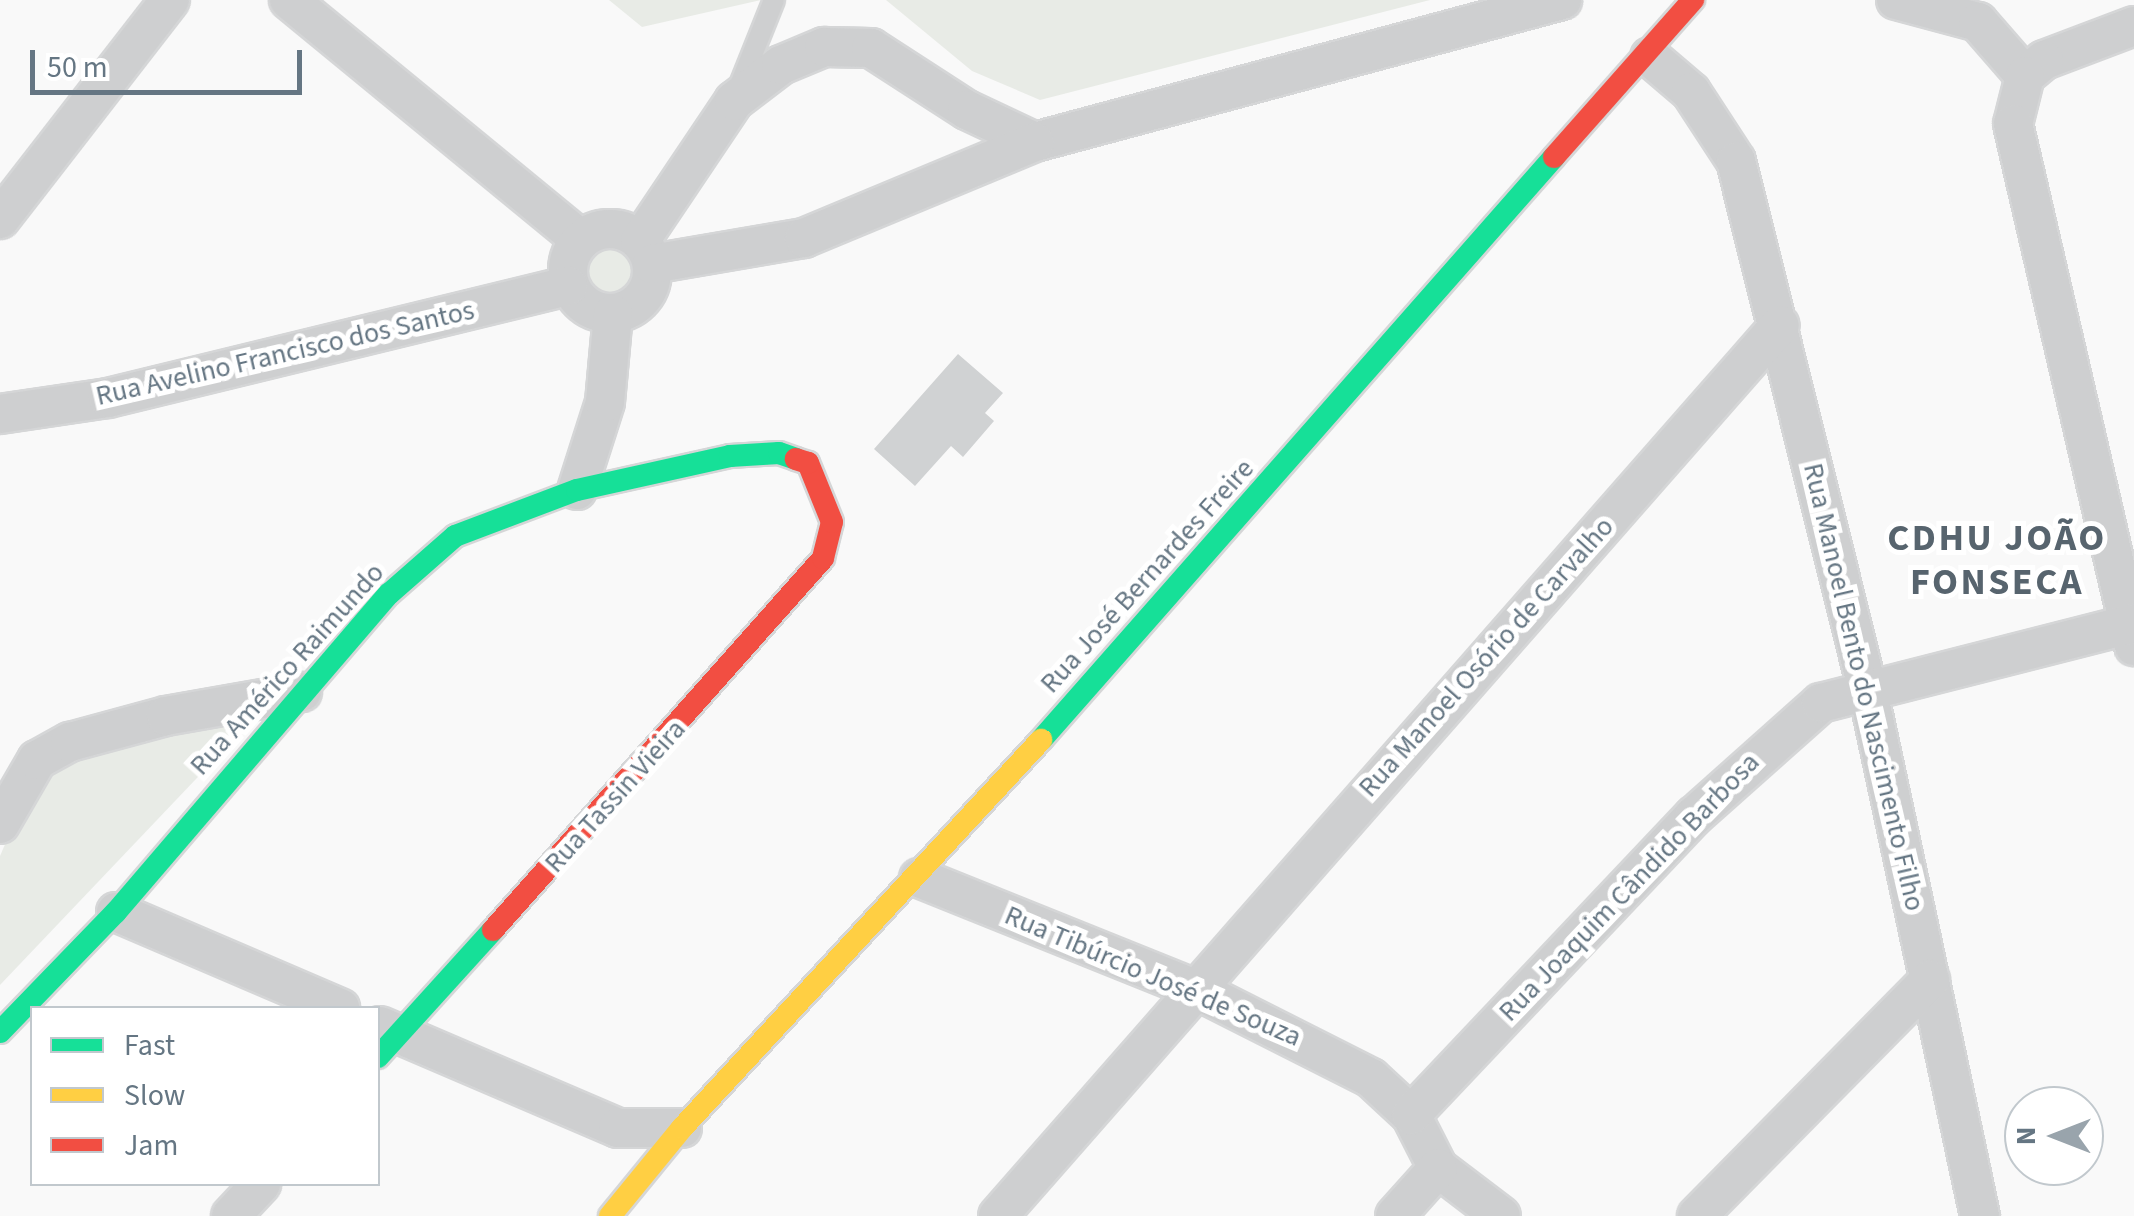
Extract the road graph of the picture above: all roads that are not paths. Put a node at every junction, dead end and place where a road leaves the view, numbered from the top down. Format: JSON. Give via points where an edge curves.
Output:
{"nodes":[{"id":1,"x":170,"y":0,"type":"edge"},
{"id":2,"x":289,"y":0,"type":"edge"},
{"id":3,"x":774,"y":0,"type":"edge"},
{"id":4,"x":1562,"y":0,"type":"edge"},
{"id":5,"x":1693,"y":0,"type":"edge"},
{"id":6,"x":1896,"y":0,"type":"edge"},
{"id":7,"x":2134,"y":26,"type":"edge"},
{"id":8,"x":1650,"y":57,"type":"junction"},
{"id":9,"x":2019,"y":88,"type":"junction"},
{"id":10,"x":734,"y":101,"type":"junction"},
{"id":11,"x":1035,"y":142,"type":"junction"},
{"id":12,"x":0,"y":219,"type":"edge"},
{"id":13,"x":581,"y":240,"type":"junction"},
{"id":14,"x":646,"y":253,"type":"junction"},
{"id":15,"x":569,"y":286,"type":"junction"},
{"id":16,"x":613,"y":314,"type":"junction"},
{"id":17,"x":1780,"y":325,"type":"junction"},
{"id":18,"x":0,"y":414,"type":"edge"},
{"id":19,"x":577,"y":490,"type":"junction"},
{"id":20,"x":832,"y":522,"type":"joint"},
{"id":21,"x":2132,"y":631,"type":"edge"},
{"id":22,"x":1867,"y":687,"type":"junction"},
{"id":23,"x":302,"y":692,"type":"junction"},
{"id":24,"x":0,"y":824,"type":"edge"},
{"id":25,"x":919,"y":878,"type":"junction"},
{"id":26,"x":116,"y":912,"type":"junction"},
{"id":27,"x":1930,"y":980,"type":"junction"},
{"id":28,"x":1193,"y":988,"type":"junction"},
{"id":29,"x":335,"y":1006,"type":"edge"},
{"id":30,"x":0,"y":1032,"type":"edge"},
{"id":31,"x":385,"y":1039,"type":"edge"},
{"id":32,"x":1411,"y":1115,"type":"junction"},
{"id":33,"x":682,"y":1128,"type":"junction"},
{"id":34,"x":1438,"y":1168,"type":"junction"},
{"id":35,"x":259,"y":1186,"type":"edge"},
{"id":36,"x":231,"y":1216,"type":"edge"},
{"id":37,"x":610,"y":1216,"type":"edge"},
{"id":38,"x":998,"y":1216,"type":"edge"},
{"id":39,"x":1395,"y":1216,"type":"edge"},
{"id":40,"x":1500,"y":1216,"type":"edge"},
{"id":41,"x":1697,"y":1216,"type":"edge"},
{"id":42,"x":1980,"y":1216,"type":"edge"}],
"edges":[{"from":1,"to":12,"type":"street"},
{"from":2,"to":13,"type":"street"},
{"from":3,"to":10,"type":"lane"},
{"from":4,"to":11,"type":"street"},
{"from":5,"to":8,"type":"street","name":"Rua José Bernardes Freire"},
{"from":6,"to":9,"type":"street","via":[[1978,22]]},
{"from":7,"to":9,"type":"street","via":[[2044,60]]},
{"from":8,"to":17,"type":"street","name":"Rua Manoel Bento do Nascimento Filho","via":[[1700,103],[1736,160]]},
{"from":8,"to":25,"type":"street","name":"Rua José Bernardes Freire"},
{"from":9,"to":21,"type":"street","via":[[2013,124]]},
{"from":10,"to":11,"type":"street","via":[[781,65],[824,47],[871,48],[968,110]]},
{"from":10,"to":14,"type":"street"},
{"from":11,"to":14,"type":"street","via":[[804,238]]},
{"from":13,"to":14,"type":"street","via":[[614,228]]},
{"from":13,"to":15,"type":"street","via":[[568,266]]},
{"from":14,"to":16,"type":"street","via":[[640,302]]},
{"from":15,"to":16,"type":"street","via":[[582,303]]},
{"from":15,"to":18,"type":"street","name":"Rua Avelino Francisco dos Santos","via":[[108,398]]},
{"from":16,"to":19,"type":"street","via":[[605,402]]},
{"from":17,"to":22,"type":"street","name":"Rua Manoel Bento do Nascimento Filho"},
{"from":17,"to":28,"type":"street","name":"Rua Manoel Osório de Carvalho"},
{"from":19,"to":20,"type":"street","name":"Rua Américo Raimundo","via":[[730,456],[779,453],[808,463]]},
{"from":19,"to":23,"type":"street","name":"Rua Américo Raimundo","via":[[455,536],[389,594]]},
{"from":20,"to":31,"type":"street","name":"Rua Tassin Vieira","via":[[823,558],[806,584]]},
{"from":21,"to":22,"type":"street","name":"Rua Joaquim Cândido Barbosa"},
{"from":22,"to":27,"type":"street","name":"Rua Manoel Bento do Nascimento Filho"},
{"from":22,"to":32,"type":"street","name":"Rua Joaquim Cândido Barbosa","via":[[1821,704],[1761,750]]},
{"from":23,"to":24,"type":"street","via":[[166,716],[70,742],[37,760]]},
{"from":23,"to":26,"type":"street","name":"Rua Américo Raimundo"},
{"from":25,"to":28,"type":"street","name":"Rua Tibúrcio José de Souza"},
{"from":25,"to":33,"type":"street","name":"Rua José Bernardes Freire"},
{"from":26,"to":29,"type":"street"},
{"from":26,"to":30,"type":"street","name":"Rua Américo Raimundo"},
{"from":27,"to":41,"type":"street"},
{"from":27,"to":42,"type":"street","name":"Rua Manoel Bento do Nascimento Filho"},
{"from":28,"to":32,"type":"street","name":"Rua Tibúrcio José de Souza","via":[[1371,1078]]},
{"from":28,"to":38,"type":"street","name":"Rua Manoel Osório de Carvalho"},
{"from":31,"to":33,"type":"street","via":[[618,1128]]},
{"from":32,"to":34,"type":"street","name":"Rua Tibúrcio José de Souza"},
{"from":33,"to":37,"type":"street","name":"Rua José Bernardes Freire"},
{"from":34,"to":39,"type":"street"},
{"from":34,"to":40,"type":"street","name":"Rua Tibúrcio José de Souza"},
{"from":35,"to":36,"type":"street"}]}
